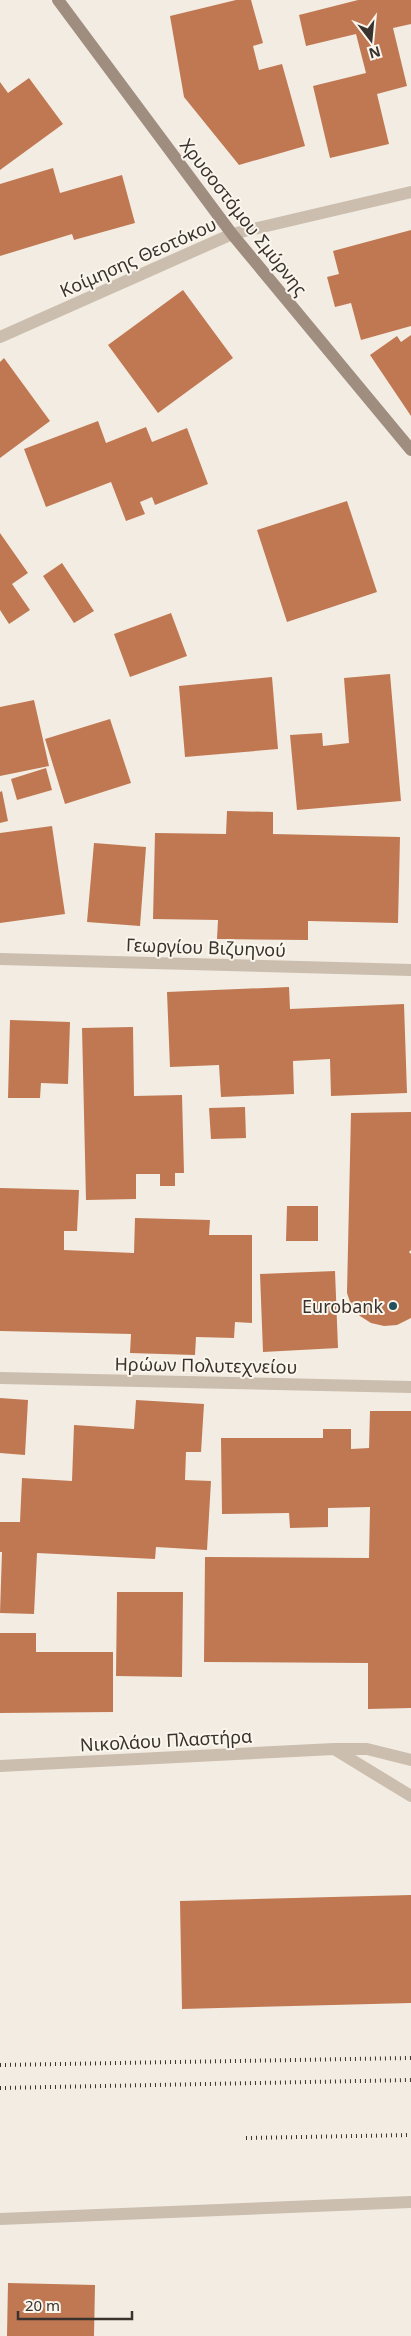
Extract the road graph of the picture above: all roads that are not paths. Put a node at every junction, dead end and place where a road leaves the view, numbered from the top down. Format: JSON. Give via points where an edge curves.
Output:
{"nodes":[{"id":1,"x":58,"y":0,"type":"edge"},
{"id":2,"x":411,"y":192,"type":"edge"},
{"id":3,"x":232,"y":234,"type":"junction"},
{"id":4,"x":0,"y":337,"type":"edge"},
{"id":5,"x":411,"y":450,"type":"edge"},
{"id":6,"x":0,"y":959,"type":"edge"},
{"id":7,"x":411,"y":970,"type":"edge"},
{"id":8,"x":0,"y":1378,"type":"edge"},
{"id":9,"x":411,"y":1387,"type":"edge"},
{"id":10,"x":334,"y":1749,"type":"junction"},
{"id":11,"x":411,"y":1760,"type":"edge"},
{"id":12,"x":0,"y":1766,"type":"edge"},
{"id":13,"x":411,"y":1796,"type":"edge"},
{"id":14,"x":411,"y":2202,"type":"edge"},
{"id":15,"x":0,"y":2219,"type":"edge"}],
"edges":[{"from":1,"to":3,"type":"street","name":"Χρυσοστόμου Σμύρνης"},
{"from":2,"to":3,"type":"street","name":"Κοίμησης Θεοτόκου"},
{"from":3,"to":4,"type":"street","name":"Κοίμησης Θεοτόκου"},
{"from":3,"to":5,"type":"street","name":"Χρυσοστόμου Σμύρνης"},
{"from":6,"to":7,"type":"street","name":"Γεωργίου Βιζυηνού"},
{"from":8,"to":9,"type":"street","name":"Ηρώων Πολυτεχνείου"},
{"from":10,"to":11,"type":"street","name":"Νικολάου Πλαστήρα","via":[[367,1749]]},
{"from":10,"to":12,"type":"street","name":"Νικολάου Πλαστήρα"},
{"from":10,"to":13,"type":"street"},
{"from":14,"to":15,"type":"street"}]}
